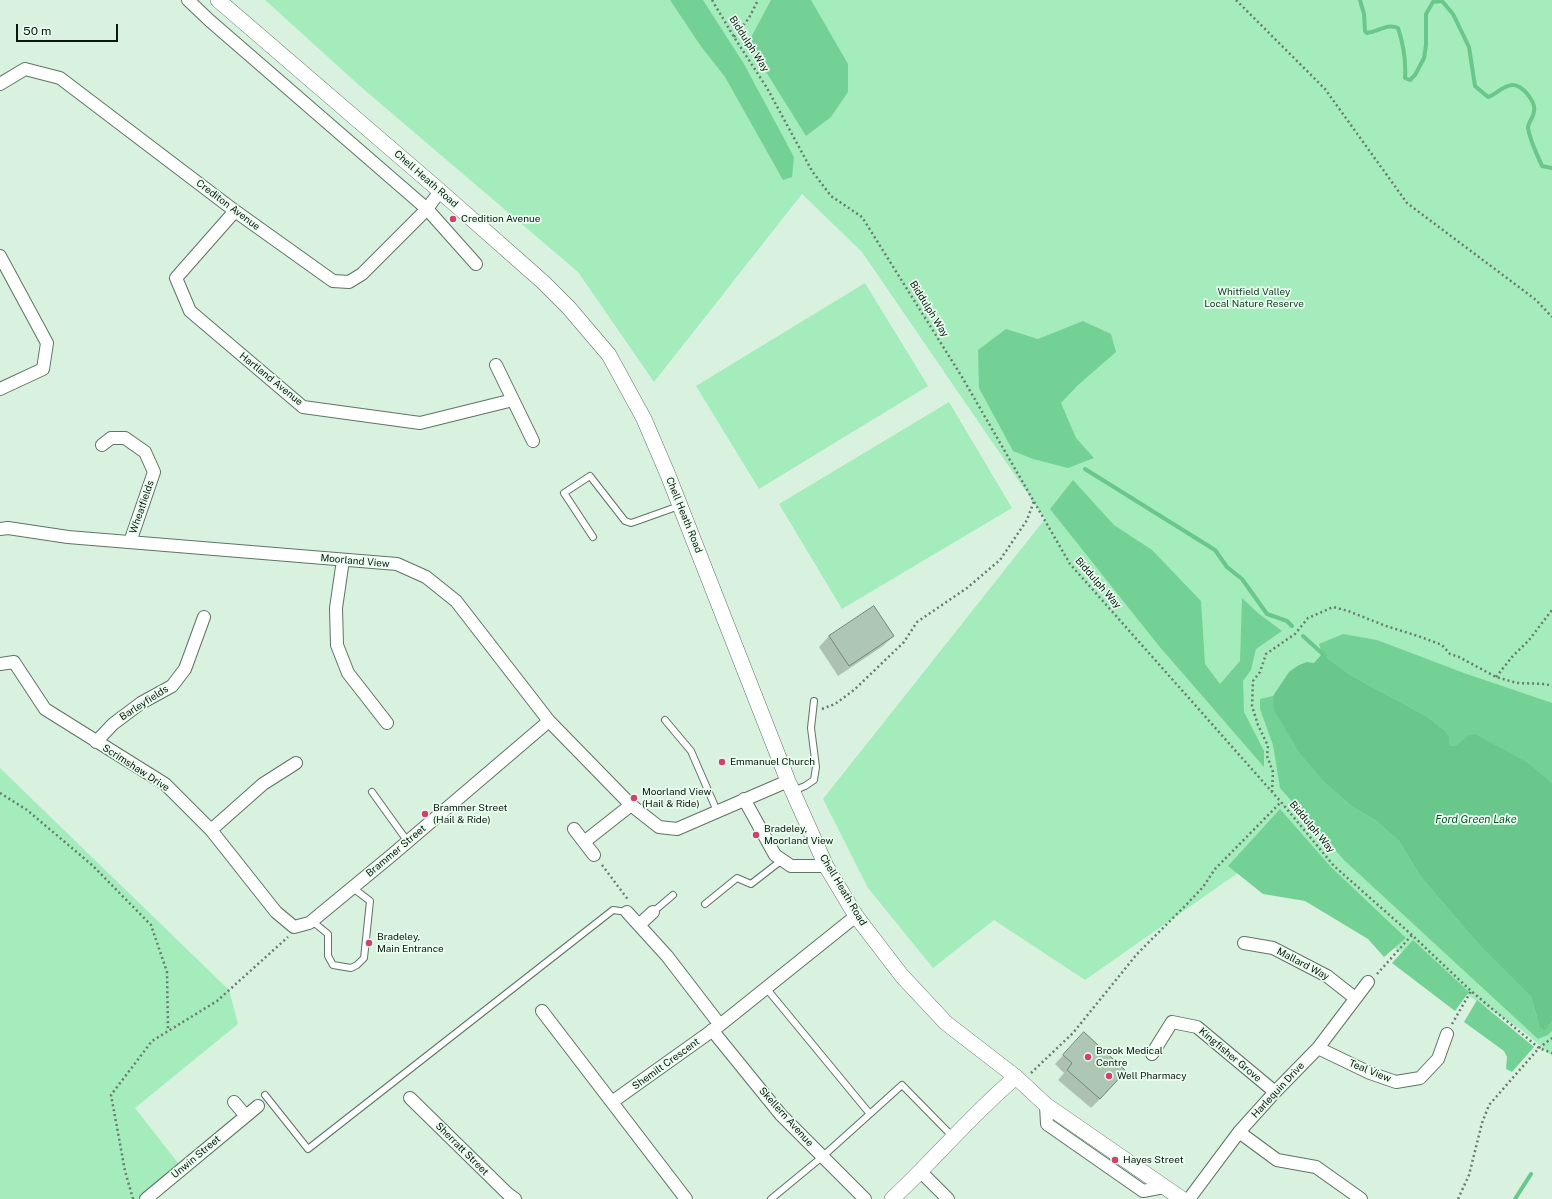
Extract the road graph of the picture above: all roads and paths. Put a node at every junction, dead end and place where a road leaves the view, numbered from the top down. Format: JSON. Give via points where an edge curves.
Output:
{"nodes":[{"id":1,"x":188,"y":0,"type":"edge"},
{"id":2,"x":218,"y":0,"type":"edge"},
{"id":3,"x":712,"y":0,"type":"edge"},
{"id":4,"x":758,"y":0,"type":"edge"},
{"id":5,"x":1236,"y":0,"type":"edge"},
{"id":6,"x":734,"y":37,"type":"junction"},
{"id":7,"x":0,"y":84,"type":"edge"},
{"id":8,"x":440,"y":191,"type":"junction"},
{"id":9,"x":427,"y":209,"type":"junction"},
{"id":10,"x":235,"y":211,"type":"junction"},
{"id":11,"x":0,"y":256,"type":"edge"},
{"id":12,"x":476,"y":264,"type":"dead end"},
{"id":13,"x":1552,"y":317,"type":"edge"},
{"id":14,"x":496,"y":365,"type":"dead end"},
{"id":15,"x":0,"y":389,"type":"edge"},
{"id":16,"x":513,"y":400,"type":"junction"},
{"id":17,"x":534,"y":442,"type":"dead end"},
{"id":18,"x":102,"y":445,"type":"dead end"},
{"id":19,"x":1034,"y":501,"type":"junction"},
{"id":20,"x":681,"y":506,"type":"junction"},
{"id":21,"x":0,"y":529,"type":"edge"},
{"id":22,"x":593,"y":537,"type":"dead end"},
{"id":23,"x":130,"y":542,"type":"junction"},
{"id":24,"x":343,"y":560,"type":"junction"},
{"id":25,"x":1552,"y":610,"type":"edge"},
{"id":26,"x":204,"y":617,"type":"dead end"},
{"id":27,"x":0,"y":664,"type":"edge"},
{"id":28,"x":1496,"y":677,"type":"junction"},
{"id":29,"x":1552,"y":686,"type":"edge"},
{"id":30,"x":814,"y":701,"type":"dead end"},
{"id":31,"x":814,"y":712,"type":"junction"},
{"id":32,"x":665,"y":720,"type":"dead end"},
{"id":33,"x":549,"y":721,"type":"junction"},
{"id":34,"x":387,"y":723,"type":"dead end"},
{"id":35,"x":96,"y":742,"type":"junction"},
{"id":36,"x":296,"y":763,"type":"dead end"},
{"id":37,"x":791,"y":786,"type":"junction"},
{"id":38,"x":372,"y":792,"type":"dead end"},
{"id":39,"x":1272,"y":792,"type":"junction"},
{"id":40,"x":0,"y":793,"type":"edge"},
{"id":41,"x":744,"y":799,"type":"junction"},
{"id":42,"x":1281,"y":802,"type":"junction"},
{"id":43,"x":631,"y":805,"type":"junction"},
{"id":44,"x":717,"y":812,"type":"junction"},
{"id":45,"x":574,"y":829,"type":"dead end"},
{"id":46,"x":211,"y":830,"type":"junction"},
{"id":47,"x":408,"y":842,"type":"junction"},
{"id":48,"x":584,"y":842,"type":"junction"},
{"id":49,"x":594,"y":855,"type":"joint"},
{"id":50,"x":782,"y":860,"type":"junction"},
{"id":51,"x":826,"y":866,"type":"junction"},
{"id":52,"x":352,"y":888,"type":"junction"},
{"id":53,"x":673,"y":895,"type":"dead end"},
{"id":54,"x":705,"y":904,"type":"dead end"},
{"id":55,"x":627,"y":912,"type":"junction"},
{"id":56,"x":653,"y":912,"type":"joint"},
{"id":57,"x":856,"y":916,"type":"junction"},
{"id":58,"x":312,"y":921,"type":"junction"},
{"id":59,"x":639,"y":925,"type":"junction"},
{"id":60,"x":297,"y":927,"type":"junction"},
{"id":61,"x":1412,"y":935,"type":"junction"},
{"id":62,"x":1244,"y":943,"type":"dead end"},
{"id":63,"x":1368,"y":982,"type":"joint"},
{"id":64,"x":766,"y":988,"type":"junction"},
{"id":65,"x":1471,"y":991,"type":"junction"},
{"id":66,"x":1355,"y":998,"type":"junction"},
{"id":67,"x":542,"y":1011,"type":"dead end"},
{"id":68,"x":716,"y":1028,"type":"junction"},
{"id":69,"x":168,"y":1031,"type":"junction"},
{"id":70,"x":1447,"y":1034,"type":"joint"},
{"id":71,"x":1552,"y":1038,"type":"edge"},
{"id":72,"x":1318,"y":1048,"type":"junction"},
{"id":73,"x":1539,"y":1048,"type":"junction"},
{"id":74,"x":1552,"y":1053,"type":"edge"},
{"id":75,"x":1152,"y":1054,"type":"dead end"},
{"id":76,"x":1019,"y":1079,"type":"junction"},
{"id":77,"x":1275,"y":1092,"type":"junction"},
{"id":78,"x":264,"y":1095,"type":"dead end"},
{"id":79,"x":410,"y":1098,"type":"dead end"},
{"id":80,"x":234,"y":1102,"type":"dead end"},
{"id":81,"x":612,"y":1102,"type":"junction"},
{"id":82,"x":258,"y":1106,"type":"dead end"},
{"id":83,"x":870,"y":1114,"type":"junction"},
{"id":84,"x":246,"y":1116,"type":"junction"},
{"id":85,"x":1239,"y":1132,"type":"junction"},
{"id":86,"x":953,"y":1137,"type":"junction"},
{"id":87,"x":822,"y":1157,"type":"junction"},
{"id":88,"x":921,"y":1172,"type":"junction"},
{"id":89,"x":133,"y":1199,"type":"edge"},
{"id":90,"x":146,"y":1199,"type":"edge"},
{"id":91,"x":515,"y":1199,"type":"edge"},
{"id":92,"x":686,"y":1199,"type":"edge"},
{"id":93,"x":771,"y":1199,"type":"edge"},
{"id":94,"x":865,"y":1199,"type":"edge"},
{"id":95,"x":892,"y":1199,"type":"edge"},
{"id":96,"x":948,"y":1199,"type":"edge"},
{"id":97,"x":1182,"y":1199,"type":"edge"},
{"id":98,"x":1189,"y":1199,"type":"edge"},
{"id":99,"x":1361,"y":1199,"type":"edge"},
{"id":100,"x":1458,"y":1199,"type":"edge"}],
"edges":[{"from":1,"to":9,"type":"street"},
{"from":2,"to":8,"type":"street","name":"Chell Heath Road"},
{"from":3,"to":6,"type":"path","name":"Biddulph Way"},
{"from":4,"to":6,"type":"path","via":[[749,18]]},
{"from":5,"to":13,"type":"path","via":[[1324,89],[1407,203],[1536,300]]},
{"from":6,"to":19,"type":"path","name":"Biddulph Way","via":[[768,88],[812,171],[831,196],[862,217],[962,377]]},
{"from":7,"to":10,"type":"street","name":"Crediton Avenue","via":[[25,69],[60,78]]},
{"from":8,"to":9,"type":"street","name":"Crediton Avenue"},
{"from":8,"to":20,"type":"street","name":"Chell Heath Road","via":[[544,282],[609,355],[644,419]]},
{"from":9,"to":10,"type":"street","name":"Crediton Avenue","via":[[362,274],[349,282],[333,281]]},
{"from":9,"to":12,"type":"street"},
{"from":10,"to":16,"type":"street","name":"Hartland Avenue","via":[[176,278],[190,311],[303,407],[420,423]]},
{"from":11,"to":15,"type":"street","via":[[47,343],[43,369]]},
{"from":14,"to":16,"type":"street"},
{"from":16,"to":17,"type":"street"},
{"from":18,"to":23,"type":"street","name":"Wheatfields","via":[[111,438],[125,438],[145,452],[154,472]]},
{"from":19,"to":31,"type":"path","via":[[1027,520],[1000,560],[967,588],[917,622],[904,642],[854,690],[835,704]]},
{"from":19,"to":39,"type":"path","name":"Biddulph Way","via":[[1070,564]]},
{"from":20,"to":22,"type":"lane","via":[[630,523],[625,521],[590,476],[564,493]]},
{"from":20,"to":37,"type":"street","name":"Chell Heath Road"},
{"from":21,"to":23,"type":"street","name":"Moorland View"},
{"from":23,"to":24,"type":"street","name":"Moorland View"},
{"from":24,"to":33,"type":"street","name":"Moorland View","via":[[397,564],[426,578],[456,601]]},
{"from":24,"to":34,"type":"street","via":[[336,608],[337,645],[348,673]]},
{"from":25,"to":28,"type":"path"},
{"from":26,"to":35,"type":"street","name":"Barleyfields","via":[[185,669],[172,686],[141,703],[113,724]]},
{"from":27,"to":35,"type":"street","name":"Scrimshaw Drive","via":[[14,662],[46,709]]},
{"from":28,"to":29,"type":"path","via":[[1518,683]]},
{"from":28,"to":39,"type":"path","via":[[1450,654],[1442,645],[1348,610],[1333,607],[1308,618],[1295,634],[1266,654],[1254,681],[1252,706],[1268,746],[1267,756],[1273,772]]},
{"from":30,"to":31,"type":"lane"},
{"from":31,"to":37,"type":"lane","via":[[811,728],[816,767],[814,780],[805,786]]},
{"from":32,"to":44,"type":"lane","via":[[691,751]]},
{"from":33,"to":43,"type":"street","name":"Moorland View"},
{"from":33,"to":47,"type":"street","name":"Brammer Street"},
{"from":35,"to":46,"type":"street","name":"Scrimshaw Drive","via":[[165,784]]},
{"from":36,"to":46,"type":"street","via":[[263,784]]},
{"from":37,"to":41,"type":"street","name":"Moorland View"},
{"from":37,"to":51,"type":"street","name":"Chell Heath Road"},
{"from":38,"to":47,"type":"lane"},
{"from":39,"to":42,"type":"path","name":"Biddulph Way"},
{"from":40,"to":69,"type":"path","via":[[27,810],[92,865],[151,925],[167,972]]},
{"from":41,"to":44,"type":"street","name":"Moorland View"},
{"from":41,"to":50,"type":"street","via":[[775,855]]},
{"from":42,"to":61,"type":"path","name":"Biddulph Way","via":[[1334,866]]},
{"from":42,"to":76,"type":"path","via":[[1137,954],[1073,1033]]},
{"from":43,"to":44,"type":"street","name":"Moorland View","via":[[659,827],[677,829]]},
{"from":43,"to":48,"type":"street"},
{"from":45,"to":48,"type":"street"},
{"from":46,"to":60,"type":"street","name":"Scrimshaw Drive","via":[[276,912]]},
{"from":47,"to":52,"type":"street","name":"Brammer Street"},
{"from":48,"to":49,"type":"street"},
{"from":49,"to":55,"type":"path","via":[[629,901]]},
{"from":50,"to":51,"type":"street","via":[[791,866]]},
{"from":50,"to":54,"type":"lane","via":[[751,884],[737,878]]},
{"from":51,"to":57,"type":"street","name":"Chell Heath Road"},
{"from":52,"to":58,"type":"street","name":"Brammer Street"},
{"from":52,"to":58,"type":"lane","via":[[370,901],[364,958],[357,965],[351,968],[333,965],[328,956],[328,934]]},
{"from":53,"to":56,"type":"lane"},
{"from":55,"to":59,"type":"street","name":"Skellern Avenue"},
{"from":55,"to":78,"type":"lane","via":[[613,910],[308,1149]]},
{"from":56,"to":59,"type":"street"},
{"from":57,"to":64,"type":"street","name":"Shemilt Crescent"},
{"from":57,"to":76,"type":"street","name":"Chell Heath Road","via":[[902,976],[946,1023]]},
{"from":58,"to":60,"type":"street","name":"Brammer Street"},
{"from":59,"to":68,"type":"street","name":"Skellern Avenue","via":[[667,956]]},
{"from":60,"to":69,"type":"path","via":[[217,1000]]},
{"from":61,"to":63,"type":"path"},
{"from":61,"to":65,"type":"path","name":"Biddulph Way"},
{"from":62,"to":66,"type":"street","name":"Mallard Way","via":[[1273,948],[1327,976]]},
{"from":63,"to":66,"type":"street","name":"Harlequin Drive"},
{"from":64,"to":68,"type":"street","name":"Shemilt Crescent"},
{"from":64,"to":83,"type":"lane"},
{"from":65,"to":70,"type":"path"},
{"from":65,"to":73,"type":"path","name":"Biddulph Way"},
{"from":66,"to":72,"type":"street","name":"Harlequin Drive"},
{"from":67,"to":81,"type":"street"},
{"from":68,"to":81,"type":"street","name":"Shemilt Crescent"},
{"from":68,"to":87,"type":"street","name":"Skellern Avenue","via":[[781,1115]]},
{"from":69,"to":89,"type":"path","via":[[152,1041],[111,1095],[125,1171]]},
{"from":70,"to":72,"type":"street","name":"Teal View","via":[[1438,1059],[1420,1078],[1396,1082],[1370,1073]]},
{"from":71,"to":73,"type":"path"},
{"from":72,"to":77,"type":"street","name":"Harlequin Drive"},
{"from":73,"to":74,"type":"path","name":"Biddulph Way"},
{"from":73,"to":100,"type":"path","via":[[1489,1105],[1469,1175]]},
{"from":75,"to":77,"type":"street","name":"Kingfisher Grove","via":[[1172,1022],[1197,1027]]},
{"from":76,"to":86,"type":"street","via":[[999,1091]]},
{"from":76,"to":97,"type":"street","name":"Chell Heath Road","via":[[1046,1105]]},
{"from":77,"to":85,"type":"street","name":"Harlequin Drive"},
{"from":79,"to":91,"type":"street","name":"Sherratt Street"},
{"from":80,"to":84,"type":"street"},
{"from":81,"to":92,"type":"street"},
{"from":82,"to":84,"type":"street","name":"Unwin Street"},
{"from":83,"to":86,"type":"lane","via":[[902,1085]]},
{"from":83,"to":87,"type":"lane"},
{"from":84,"to":90,"type":"street","name":"Unwin Street"},
{"from":85,"to":98,"type":"street","name":"Harlequin Drive"},
{"from":85,"to":99,"type":"street","via":[[1277,1160],[1316,1167]]},
{"from":86,"to":88,"type":"street"},
{"from":87,"to":93,"type":"lane"},
{"from":87,"to":94,"type":"street","name":"Skellern Avenue"},
{"from":88,"to":95,"type":"street"},
{"from":88,"to":96,"type":"street"}]}
